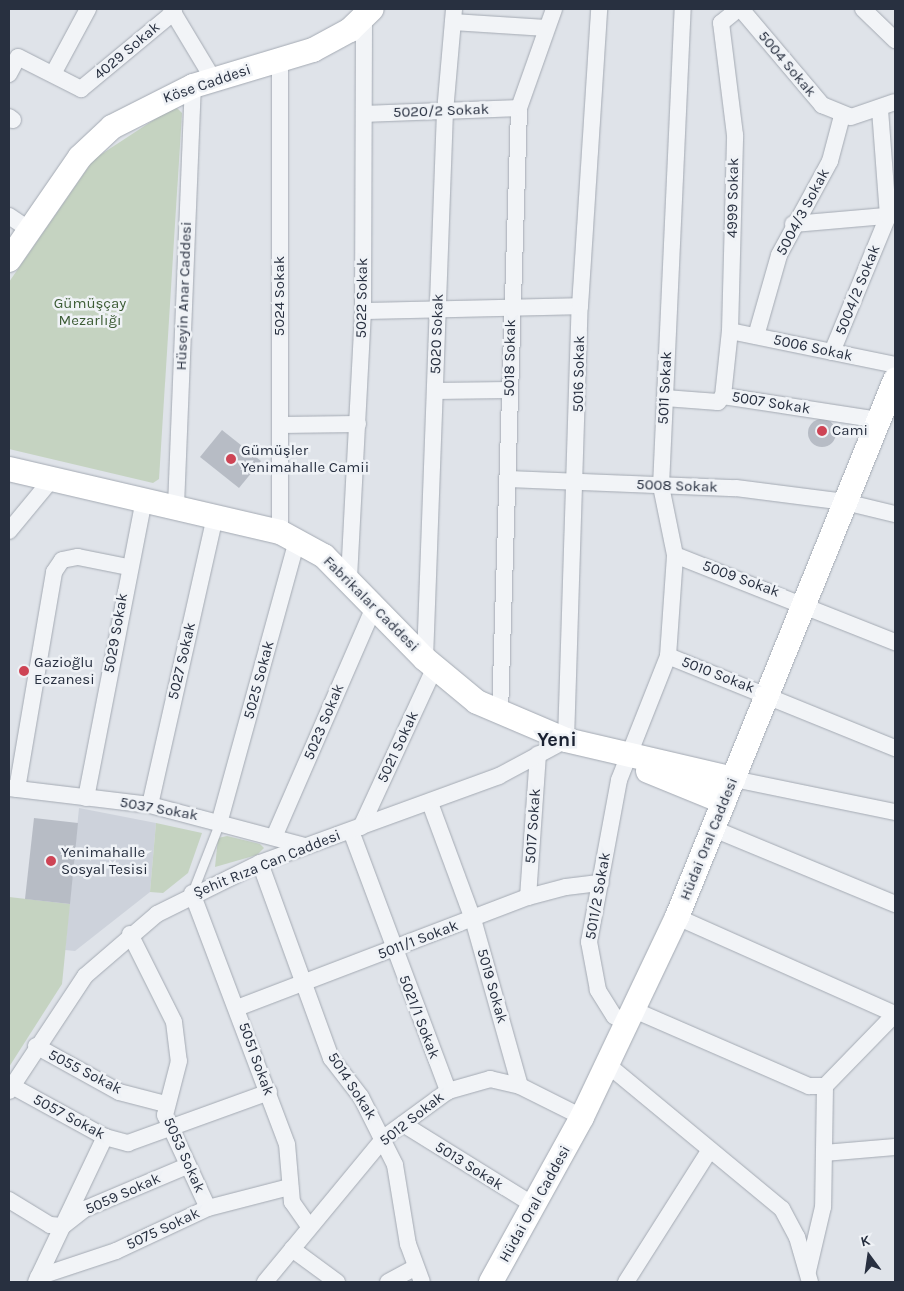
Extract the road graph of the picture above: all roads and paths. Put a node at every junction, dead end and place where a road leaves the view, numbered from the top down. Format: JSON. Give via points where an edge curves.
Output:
{"nodes":[{"id":1,"x":88,"y":9,"type":"edge"},
{"id":2,"x":554,"y":9,"type":"edge"},
{"id":3,"x":599,"y":9,"type":"edge"},
{"id":4,"x":683,"y":9,"type":"edge"},
{"id":5,"x":739,"y":9,"type":"edge"},
{"id":6,"x":863,"y":9,"type":"edge"},
{"id":7,"x":178,"y":12,"type":"edge"},
{"id":8,"x":368,"y":13,"type":"edge"},
{"id":9,"x":453,"y":15,"type":"edge"},
{"id":10,"x":546,"y":28,"type":"junction"},
{"id":11,"x":895,"y":40,"type":"edge"},
{"id":12,"x":280,"y":60,"type":"junction"},
{"id":13,"x":9,"y":74,"type":"edge"},
{"id":14,"x":52,"y":74,"type":"junction"},
{"id":15,"x":203,"y":82,"type":"junction"},
{"id":16,"x":895,"y":102,"type":"edge"},
{"id":17,"x":518,"y":108,"type":"junction"},
{"id":18,"x":880,"y":109,"type":"junction"},
{"id":19,"x":445,"y":112,"type":"junction"},
{"id":20,"x":364,"y":114,"type":"junction"},
{"id":21,"x":842,"y":116,"type":"junction"},
{"id":22,"x":9,"y":216,"type":"edge"},
{"id":23,"x":892,"y":216,"type":"edge"},
{"id":24,"x":793,"y":224,"type":"junction"},
{"id":25,"x":30,"y":230,"type":"junction"},
{"id":26,"x":9,"y":260,"type":"edge"},
{"id":27,"x":511,"y":306,"type":"junction"},
{"id":28,"x":580,"y":306,"type":"junction"},
{"id":29,"x":438,"y":310,"type":"junction"},
{"id":30,"x":363,"y":311,"type":"junction"},
{"id":31,"x":730,"y":331,"type":"junction"},
{"id":32,"x":756,"y":336,"type":"junction"},
{"id":33,"x":832,"y":352,"type":"junction"},
{"id":34,"x":895,"y":366,"type":"edge"},
{"id":35,"x":509,"y":390,"type":"junction"},
{"id":36,"x":435,"y":391,"type":"junction"},
{"id":37,"x":723,"y":396,"type":"junction"},
{"id":38,"x":665,"y":398,"type":"junction"},
{"id":39,"x":889,"y":401,"type":"edge"},
{"id":40,"x":358,"y":424,"type":"junction"},
{"id":41,"x":280,"y":426,"type":"junction"},
{"id":42,"x":9,"y":469,"type":"edge"},
{"id":43,"x":52,"y":479,"type":"junction"},
{"id":44,"x":508,"y":480,"type":"junction"},
{"id":45,"x":576,"y":482,"type":"junction"},
{"id":46,"x":661,"y":486,"type":"junction"},
{"id":47,"x":144,"y":499,"type":"junction"},
{"id":48,"x":845,"y":502,"type":"junction"},
{"id":49,"x":176,"y":506,"type":"junction"},
{"id":50,"x":895,"y":514,"type":"edge"},
{"id":51,"x":215,"y":516,"type":"junction"},
{"id":52,"x":9,"y":531,"type":"edge"},
{"id":53,"x":288,"y":536,"type":"junction"},
{"id":54,"x":675,"y":555,"type":"junction"},
{"id":55,"x":128,"y":567,"type":"junction"},
{"id":56,"x":349,"y":578,"type":"junction"},
{"id":57,"x":806,"y":603,"type":"junction"},
{"id":58,"x":374,"y":607,"type":"junction"},
{"id":59,"x":895,"y":642,"type":"edge"},
{"id":60,"x":668,"y":656,"type":"junction"},
{"id":61,"x":430,"y":663,"type":"junction"},
{"id":62,"x":769,"y":695,"type":"junction"},
{"id":63,"x":500,"y":714,"type":"junction"},
{"id":64,"x":566,"y":740,"type":"junction"},
{"id":65,"x":895,"y":748,"type":"edge"},
{"id":66,"x":538,"y":754,"type":"junction"},
{"id":67,"x":628,"y":758,"type":"junction"},
{"id":68,"x":734,"y":779,"type":"junction"},
{"id":69,"x":13,"y":788,"type":"edge"},
{"id":70,"x":86,"y":798,"type":"junction"},
{"id":71,"x":724,"y":802,"type":"junction"},
{"id":72,"x":430,"y":803,"type":"junction"},
{"id":73,"x":150,"y":805,"type":"junction"},
{"id":74,"x":895,"y":812,"type":"edge"},
{"id":75,"x":220,"y":820,"type":"junction"},
{"id":76,"x":356,"y":829,"type":"junction"},
{"id":77,"x":714,"y":829,"type":"junction"},
{"id":78,"x":274,"y":837,"type":"junction"},
{"id":79,"x":305,"y":846,"type":"junction"},
{"id":80,"x":260,"y":863,"type":"junction"},
{"id":81,"x":601,"y":883,"type":"junction"},
{"id":82,"x":192,"y":893,"type":"junction"},
{"id":83,"x":528,"y":898,"type":"junction"},
{"id":84,"x":895,"y":904,"type":"edge"},
{"id":85,"x":677,"y":918,"type":"junction"},
{"id":86,"x":473,"y":919,"type":"junction"},
{"id":87,"x":130,"y":934,"type":"junction"},
{"id":88,"x":394,"y":950,"type":"junction"},
{"id":89,"x":303,"y":985,"type":"junction"},
{"id":90,"x":237,"y":1008,"type":"junction"},
{"id":91,"x":895,"y":1014,"type":"edge"},
{"id":92,"x":631,"y":1017,"type":"junction"},
{"id":93,"x":36,"y":1046,"type":"junction"},
{"id":94,"x":608,"y":1065,"type":"junction"},
{"id":95,"x":520,"y":1086,"type":"junction"},
{"id":96,"x":825,"y":1086,"type":"junction"},
{"id":97,"x":10,"y":1088,"type":"edge"},
{"id":98,"x":448,"y":1091,"type":"junction"},
{"id":99,"x":269,"y":1092,"type":"junction"},
{"id":100,"x":165,"y":1104,"type":"junction"},
{"id":101,"x":582,"y":1117,"type":"junction"},
{"id":102,"x":403,"y":1124,"type":"junction"},
{"id":103,"x":169,"y":1128,"type":"junction"},
{"id":104,"x":105,"y":1137,"type":"junction"},
{"id":105,"x":385,"y":1137,"type":"junction"},
{"id":106,"x":895,"y":1147,"type":"edge"},
{"id":107,"x":709,"y":1151,"type":"junction"},
{"id":108,"x":824,"y":1153,"type":"junction"},
{"id":109,"x":187,"y":1166,"type":"junction"},
{"id":110,"x":290,"y":1187,"type":"junction"},
{"id":111,"x":9,"y":1200,"type":"edge"},
{"id":112,"x":535,"y":1206,"type":"junction"},
{"id":113,"x":208,"y":1208,"type":"junction"},
{"id":114,"x":63,"y":1226,"type":"junction"},
{"id":115,"x":308,"y":1226,"type":"junction"},
{"id":116,"x":292,"y":1249,"type":"junction"},
{"id":117,"x":418,"y":1275,"type":"edge"},
{"id":118,"x":809,"y":1277,"type":"edge"},
{"id":119,"x":37,"y":1280,"type":"edge"},
{"id":120,"x":265,"y":1282,"type":"edge"},
{"id":121,"x":337,"y":1282,"type":"edge"},
{"id":122,"x":388,"y":1282,"type":"edge"},
{"id":123,"x":491,"y":1282,"type":"edge"},
{"id":124,"x":626,"y":1282,"type":"edge"}],
"edges":[{"from":1,"to":14,"type":"street"},
{"from":2,"to":10,"type":"street","name":"5018 Sokak"},
{"from":3,"to":28,"type":"street","name":"5016 Sokak"},
{"from":4,"to":38,"type":"street","name":"5011 Sokak"},
{"from":5,"to":21,"type":"street","name":"5004 Sokak","via":[[804,87],[822,105]]},
{"from":5,"to":31,"type":"street","name":"4999 Sokak","via":[[721,23],[735,136]]},
{"from":6,"to":11,"type":"street"},
{"from":7,"to":14,"type":"street","name":"4029 Sokak","via":[[81,90]]},
{"from":7,"to":15,"type":"street"},
{"from":8,"to":12,"type":"street","name":"Köse Caddesi","via":[[337,40]]},
{"from":8,"to":20,"type":"street","name":"5022 Sokak"},
{"from":9,"to":10,"type":"street"},
{"from":9,"to":19,"type":"street","name":"5020 Sokak"},
{"from":10,"to":17,"type":"street","name":"5018 Sokak"},
{"from":12,"to":15,"type":"street","name":"Köse Caddesi"},
{"from":12,"to":41,"type":"street","name":"5024 Sokak"},
{"from":13,"to":14,"type":"street","via":[[18,57]]},
{"from":15,"to":25,"type":"street","name":"Köse Caddesi","via":[[141,109],[96,140]]},
{"from":15,"to":49,"type":"street","name":"Hüseyin Anar Caddesi"},
{"from":16,"to":18,"type":"street"},
{"from":17,"to":19,"type":"street","name":"5020/2 Sokak"},
{"from":17,"to":27,"type":"street","name":"5018 Sokak"},
{"from":18,"to":21,"type":"street"},
{"from":18,"to":23,"type":"street","name":"5004/2 Sokak"},
{"from":19,"to":20,"type":"street","name":"5020/2 Sokak"},
{"from":19,"to":29,"type":"street","name":"5020 Sokak"},
{"from":20,"to":30,"type":"street","name":"5022 Sokak"},
{"from":21,"to":24,"type":"street","name":"5004/3 Sokak","via":[[830,161]]},
{"from":22,"to":25,"type":"street"},
{"from":23,"to":24,"type":"street"},
{"from":23,"to":33,"type":"street","name":"5004/2 Sokak"},
{"from":24,"to":32,"type":"street","name":"5004/3 Sokak","via":[[779,255]]},
{"from":25,"to":26,"type":"street","name":"Köse Caddesi"},
{"from":27,"to":28,"type":"street"},
{"from":27,"to":29,"type":"street"},
{"from":27,"to":35,"type":"street","name":"5018 Sokak"},
{"from":28,"to":45,"type":"street","name":"5016 Sokak"},
{"from":29,"to":30,"type":"street"},
{"from":29,"to":36,"type":"street","name":"5020 Sokak"},
{"from":30,"to":40,"type":"street","name":"5022 Sokak"},
{"from":31,"to":32,"type":"street","name":"5006 Sokak"},
{"from":31,"to":37,"type":"street","name":"4999 Sokak"},
{"from":32,"to":33,"type":"street","name":"5006 Sokak"},
{"from":33,"to":34,"type":"street","name":"5006 Sokak"},
{"from":35,"to":36,"type":"street"},
{"from":35,"to":44,"type":"street","name":"5018 Sokak"},
{"from":36,"to":61,"type":"street","name":"5020 Sokak"},
{"from":37,"to":38,"type":"street","name":"5007 Sokak","via":[[718,402]]},
{"from":37,"to":39,"type":"street","name":"5007 Sokak"},
{"from":38,"to":46,"type":"street","name":"5011 Sokak"},
{"from":39,"to":48,"type":"street","name":"Hüdai Oral Caddesi"},
{"from":40,"to":41,"type":"street"},
{"from":40,"to":56,"type":"street","name":"5022 Sokak"},
{"from":41,"to":53,"type":"street","name":"5024 Sokak"},
{"from":42,"to":43,"type":"street","name":"Fabrikalar Caddesi"},
{"from":43,"to":47,"type":"street","name":"Fabrikalar Caddesi"},
{"from":43,"to":52,"type":"street"},
{"from":44,"to":45,"type":"street","name":"5008 Sokak"},
{"from":44,"to":63,"type":"street","name":"5018 Sokak"},
{"from":45,"to":46,"type":"street","name":"5008 Sokak"},
{"from":45,"to":64,"type":"street","name":"5016 Sokak"},
{"from":46,"to":48,"type":"street","name":"5008 Sokak","via":[[736,488]]},
{"from":46,"to":54,"type":"street","name":"5011 Sokak"},
{"from":47,"to":49,"type":"street","name":"Fabrikalar Caddesi"},
{"from":47,"to":55,"type":"street","name":"5029 Sokak"},
{"from":48,"to":50,"type":"street","name":"5008 Sokak"},
{"from":48,"to":57,"type":"street","name":"Hüdai Oral Caddesi"},
{"from":49,"to":51,"type":"street","name":"Fabrikalar Caddesi"},
{"from":51,"to":53,"type":"street","name":"Fabrikalar Caddesi"},
{"from":51,"to":73,"type":"street","name":"5027 Sokak"},
{"from":53,"to":56,"type":"street","name":"Fabrikalar Caddesi"},
{"from":53,"to":75,"type":"street","name":"5025 Sokak"},
{"from":54,"to":57,"type":"street","name":"5009 Sokak"},
{"from":54,"to":60,"type":"street","name":"5011 Sokak"},
{"from":55,"to":69,"type":"street","via":[[78,557],[62,560],[54,572]]},
{"from":55,"to":70,"type":"street","name":"5029 Sokak"},
{"from":56,"to":58,"type":"street","name":"Fabrikalar Caddesi"},
{"from":57,"to":59,"type":"street","name":"5009 Sokak"},
{"from":57,"to":62,"type":"street","name":"Hüdai Oral Caddesi"},
{"from":58,"to":61,"type":"street","name":"Fabrikalar Caddesi"},
{"from":58,"to":78,"type":"street","name":"5023 Sokak"},
{"from":60,"to":62,"type":"street","name":"5010 Sokak"},
{"from":60,"to":67,"type":"street","name":"5011 Sokak"},
{"from":61,"to":63,"type":"street","name":"Fabrikalar Caddesi","via":[[477,702]]},
{"from":61,"to":76,"type":"street","name":"5021 Sokak"},
{"from":62,"to":65,"type":"street","name":"5010 Sokak"},
{"from":62,"to":68,"type":"street","name":"Hüdai Oral Caddesi"},
{"from":63,"to":64,"type":"street","name":"Fabrikalar Caddesi"},
{"from":64,"to":66,"type":"street","name":"Şehit Rıza Can Caddesi"},
{"from":64,"to":67,"type":"street","name":"Fabrikalar Caddesi"},
{"from":66,"to":72,"type":"street","name":"Şehit Rıza Can Caddesi","via":[[499,776]]},
{"from":66,"to":83,"type":"street","name":"5017 Sokak"},
{"from":67,"to":68,"type":"street","name":"Fabrikalar Caddesi"},
{"from":67,"to":71,"type":"street","name":"Fabrikalar Caddesi","via":[[643,769]]},
{"from":67,"to":81,"type":"street","name":"5011/2 Sokak","via":[[619,780]]},
{"from":68,"to":71,"type":"street","name":"Hüdai Oral Caddesi"},
{"from":68,"to":74,"type":"street"},
{"from":69,"to":70,"type":"street","name":"5037 Sokak"},
{"from":70,"to":73,"type":"street","name":"5037 Sokak"},
{"from":71,"to":77,"type":"street","name":"Hüdai Oral Caddesi"},
{"from":72,"to":76,"type":"street","name":"Şehit Rıza Can Caddesi"},
{"from":72,"to":86,"type":"street","name":"5019 Sokak"},
{"from":73,"to":75,"type":"street","name":"5037 Sokak"},
{"from":75,"to":78,"type":"street","name":"5037 Sokak"},
{"from":75,"to":82,"type":"lane"},
{"from":76,"to":79,"type":"street","name":"Şehit Rıza Can Caddesi"},
{"from":76,"to":88,"type":"street","name":"5021/1 Sokak"},
{"from":77,"to":84,"type":"street"},
{"from":77,"to":85,"type":"street","name":"Hüdai Oral Caddesi"},
{"from":78,"to":79,"type":"street","name":"5037 Sokak"},
{"from":79,"to":80,"type":"street","name":"Şehit Rıza Can Caddesi"},
{"from":80,"to":82,"type":"street","name":"Şehit Rıza Can Caddesi"},
{"from":80,"to":89,"type":"street","name":"5014 Sokak"},
{"from":81,"to":83,"type":"street","name":"5011/1 Sokak","via":[[566,887]]},
{"from":81,"to":92,"type":"street","name":"5011/2 Sokak","via":[[589,942],[593,972],[605,1003]]},
{"from":82,"to":87,"type":"street","name":"Şehit Rıza Can Caddesi"},
{"from":82,"to":90,"type":"street","name":"5051 Sokak"},
{"from":83,"to":86,"type":"street","name":"5011/1 Sokak"},
{"from":85,"to":91,"type":"street"},
{"from":85,"to":92,"type":"street","name":"Hüdai Oral Caddesi"},
{"from":86,"to":88,"type":"street","name":"5011/1 Sokak"},
{"from":86,"to":95,"type":"street","name":"5019 Sokak"},
{"from":87,"to":93,"type":"street","name":"Şehit Rıza Can Caddesi","via":[[85,976]]},
{"from":87,"to":100,"type":"street","name":"5053 Sokak","via":[[164,994],[178,1034],[178,1061]]},
{"from":88,"to":89,"type":"street","name":"5011/1 Sokak"},
{"from":88,"to":98,"type":"street","name":"5021/1 Sokak"},
{"from":89,"to":90,"type":"street","name":"5011/1 Sokak"},
{"from":89,"to":105,"type":"street","name":"5014 Sokak","via":[[332,1058]]},
{"from":90,"to":99,"type":"street","name":"5051 Sokak"},
{"from":91,"to":96,"type":"street"},
{"from":92,"to":94,"type":"street","name":"Hüdai Oral Caddesi"},
{"from":92,"to":96,"type":"street","name":"5011/2 Sokak","via":[[810,1086]]},
{"from":93,"to":97,"type":"street","name":"Şehit Rıza Can Caddesi"},
{"from":93,"to":100,"type":"street","name":"5055 Sokak","via":[[119,1092]]},
{"from":94,"to":101,"type":"street","name":"Hüdai Oral Caddesi"},
{"from":94,"to":107,"type":"street"},
{"from":95,"to":98,"type":"street","name":"5012 Sokak","via":[[490,1079]]},
{"from":95,"to":101,"type":"street","name":"5012 Sokak"},
{"from":96,"to":108,"type":"street"},
{"from":97,"to":104,"type":"street","name":"5057 Sokak"},
{"from":98,"to":102,"type":"street","name":"5012 Sokak"},
{"from":99,"to":103,"type":"street","name":"5057 Sokak"},
{"from":99,"to":110,"type":"street","name":"5051 Sokak","via":[[286,1144]]},
{"from":100,"to":103,"type":"street","name":"5053 Sokak"},
{"from":101,"to":112,"type":"street","name":"Hüdai Oral Caddesi"},
{"from":102,"to":105,"type":"street","name":"5012 Sokak"},
{"from":102,"to":112,"type":"street","name":"5013 Sokak"},
{"from":103,"to":104,"type":"street","name":"5057 Sokak","via":[[128,1143]]},
{"from":103,"to":109,"type":"street","name":"5053 Sokak"},
{"from":104,"to":114,"type":"street"},
{"from":105,"to":115,"type":"street","name":"5012 Sokak"},
{"from":105,"to":117,"type":"street","name":"5014 Sokak","via":[[395,1164]]},
{"from":106,"to":108,"type":"street"},
{"from":107,"to":118,"type":"street","via":[[782,1209],[791,1222]]},
{"from":107,"to":124,"type":"street"},
{"from":108,"to":118,"type":"street","via":[[823,1207]]},
{"from":109,"to":113,"type":"street","name":"5053 Sokak"},
{"from":109,"to":114,"type":"street","name":"5059 Sokak","via":[[85,1209]]},
{"from":110,"to":113,"type":"street","name":"5075 Sokak"},
{"from":110,"to":115,"type":"street","name":"5051 Sokak","via":[[292,1202]]},
{"from":111,"to":114,"type":"street","via":[[50,1225]]},
{"from":112,"to":123,"type":"street","name":"Hüdai Oral Caddesi"},
{"from":113,"to":119,"type":"street","name":"5075 Sokak","via":[[116,1251]]},
{"from":114,"to":119,"type":"street"},
{"from":115,"to":116,"type":"street","name":"5012 Sokak"},
{"from":116,"to":120,"type":"street","name":"5012 Sokak"},
{"from":116,"to":121,"type":"street"},
{"from":117,"to":122,"type":"street"}]}
